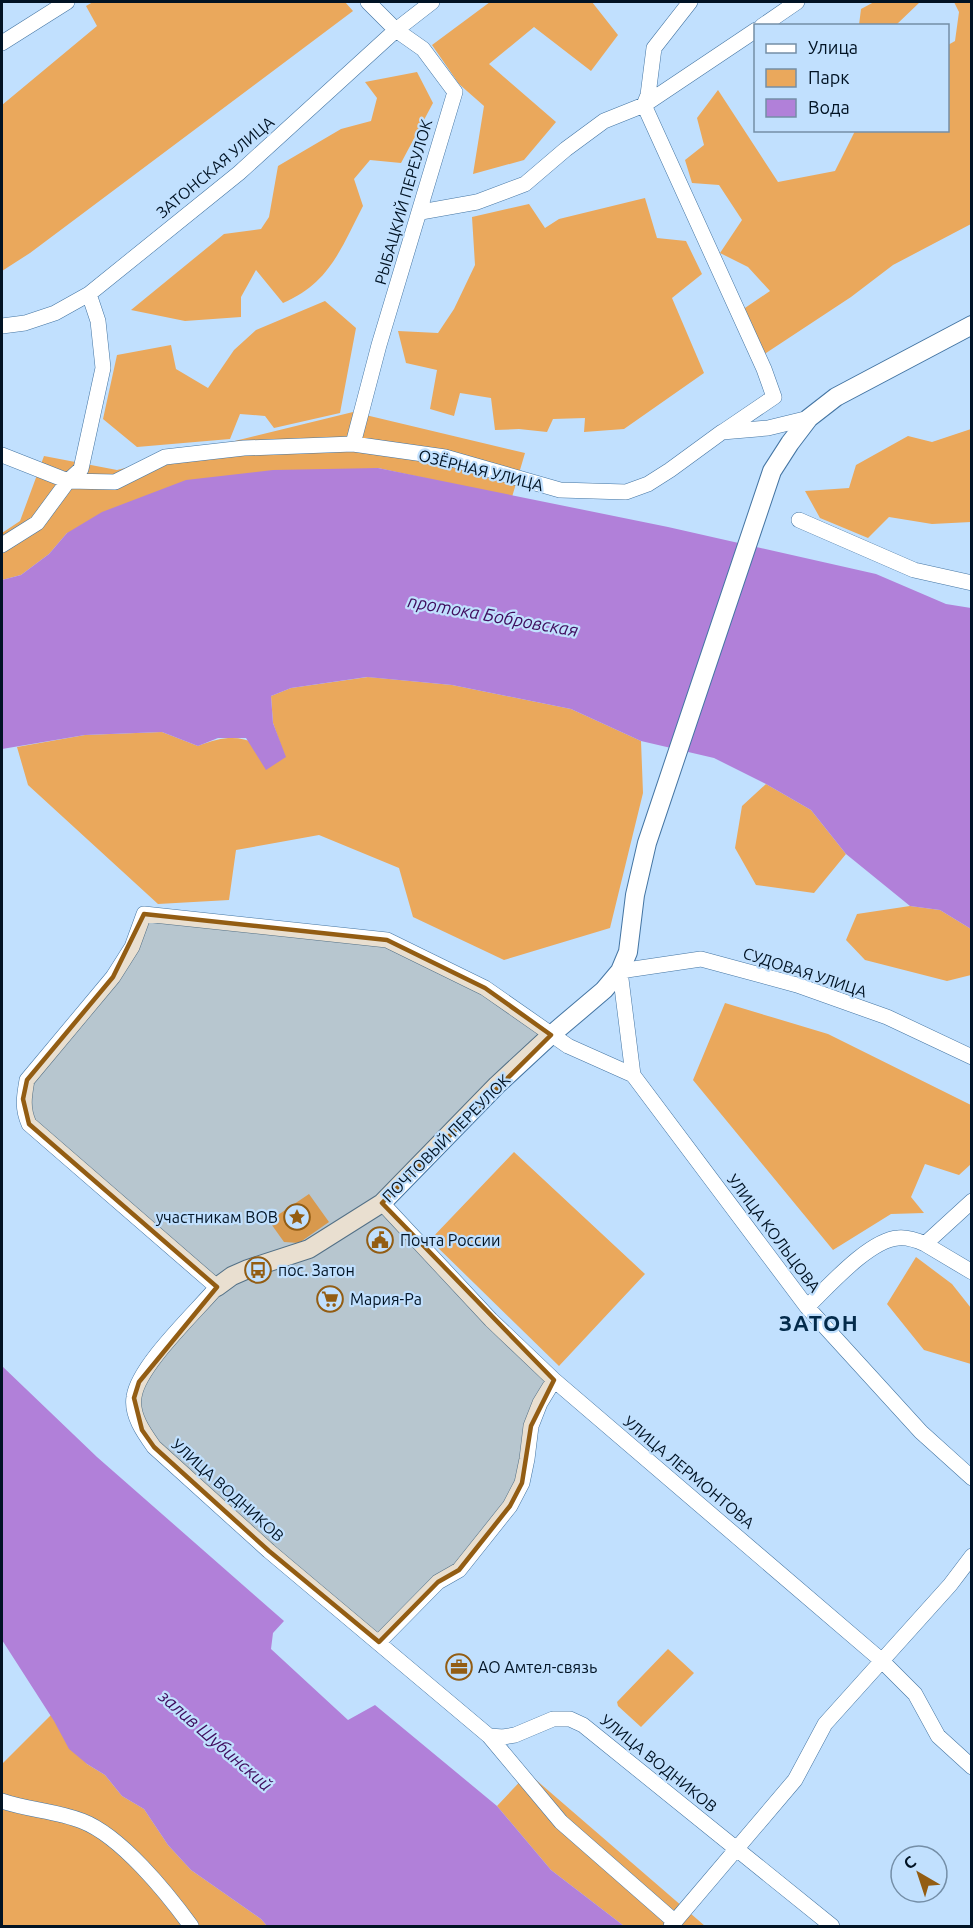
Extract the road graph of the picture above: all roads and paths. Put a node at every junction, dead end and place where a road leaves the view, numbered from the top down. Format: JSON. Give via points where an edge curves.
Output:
{"nodes":[{"id":1,"x":67,"y":2,"type":"edge"},
{"id":2,"x":368,"y":2,"type":"edge"},
{"id":3,"x":432,"y":2,"type":"edge"},
{"id":4,"x":690,"y":2,"type":"edge"},
{"id":5,"x":797,"y":2,"type":"edge"},
{"id":6,"x":765,"y":24,"type":"edge"},
{"id":7,"x":396,"y":30,"type":"junction"},
{"id":8,"x":754,"y":31,"type":"edge"},
{"id":9,"x":2,"y":43,"type":"edge"},
{"id":10,"x":644,"y":105,"type":"junction"},
{"id":11,"x":421,"y":212,"type":"junction"},
{"id":12,"x":89,"y":294,"type":"junction"},
{"id":13,"x":972,"y":325,"type":"edge"},
{"id":14,"x":2,"y":326,"type":"edge"},
{"id":15,"x":809,"y":418,"type":"junction"},
{"id":16,"x":722,"y":432,"type":"junction"},
{"id":17,"x":353,"y":444,"type":"junction"},
{"id":18,"x":2,"y":455,"type":"edge"},
{"id":19,"x":68,"y":481,"type":"junction"},
{"id":20,"x":799,"y":520,"type":"dead end"},
{"id":21,"x":2,"y":545,"type":"edge"},
{"id":22,"x":972,"y":583,"type":"edge"},
{"id":23,"x":620,"y":971,"type":"junction"},
{"id":24,"x":551,"y":1035,"type":"junction"},
{"id":25,"x":972,"y":1057,"type":"edge"},
{"id":26,"x":633,"y":1075,"type":"junction"},
{"id":27,"x":972,"y":1201,"type":"edge"},
{"id":28,"x":382,"y":1203,"type":"junction"},
{"id":29,"x":925,"y":1244,"type":"junction"},
{"id":30,"x":972,"y":1272,"type":"edge"},
{"id":31,"x":217,"y":1287,"type":"junction"},
{"id":32,"x":807,"y":1307,"type":"junction"},
{"id":33,"x":554,"y":1380,"type":"junction"},
{"id":34,"x":972,"y":1478,"type":"edge"},
{"id":35,"x":972,"y":1556,"type":"edge"},
{"id":36,"x":379,"y":1642,"type":"junction"},
{"id":37,"x":881,"y":1660,"type":"junction"},
{"id":38,"x":489,"y":1736,"type":"junction"},
{"id":39,"x":972,"y":1767,"type":"edge"},
{"id":40,"x":2,"y":1802,"type":"edge"},
{"id":41,"x":736,"y":1849,"type":"junction"},
{"id":42,"x":679,"y":1923,"type":"edge"},
{"id":43,"x":191,"y":1926,"type":"edge"},
{"id":44,"x":832,"y":1926,"type":"edge"}],
"edges":[{"from":1,"to":9,"type":"street"},
{"from":2,"to":7,"type":"street","name":"РЫБАЦКИЙ ПЕРЕУЛОК"},
{"from":3,"to":7,"type":"street","name":"ЗАТОНСКАЯ УЛИЦА"},
{"from":4,"to":10,"type":"street","via":[[654,48]]},
{"from":5,"to":6,"type":"street"},
{"from":7,"to":11,"type":"street","name":"РЫБАЦКИЙ ПЕРЕУЛОК","via":[[423,49],[455,92],[436,148]]},
{"from":7,"to":12,"type":"street","name":"ЗАТОНСКАЯ УЛИЦА","via":[[238,173]]},
{"from":8,"to":10,"type":"street"},
{"from":10,"to":11,"type":"street","via":[[603,121],[525,184],[477,202]]},
{"from":10,"to":16,"type":"street","name":"ОЗЁРНАЯ УЛИЦА","via":[[774,397]]},
{"from":11,"to":17,"type":"street","name":"РЫБАЦКИЙ ПЕРЕУЛОК"},
{"from":12,"to":14,"type":"street","name":"ЗАТОНСКАЯ УЛИЦА","via":[[55,313]]},
{"from":12,"to":19,"type":"street","via":[[98,321],[103,368],[81,469]]},
{"from":13,"to":15,"type":"street","via":[[836,397]]},
{"from":15,"to":16,"type":"street","via":[[768,428]]},
{"from":15,"to":23,"type":"street","via":[[772,471],[648,843],[628,952]]},
{"from":16,"to":17,"type":"street","name":"ОЗЁРНАЯ УЛИЦА","via":[[648,484],[626,492],[560,490],[445,457]]},
{"from":17,"to":19,"type":"street","name":"ОЗЁРНАЯ УЛИЦА","via":[[244,448],[165,457],[115,482]]},
{"from":18,"to":19,"type":"street","name":"ОЗЁРНАЯ УЛИЦА"},
{"from":19,"to":21,"type":"street","via":[[37,523]]},
{"from":20,"to":22,"type":"street","via":[[914,570]]},
{"from":23,"to":24,"type":"street","name":"ПОЧТОВЫЙ ПЕРЕУЛОК","via":[[604,990]]},
{"from":23,"to":25,"type":"street","name":"СУДОВАЯ УЛИЦА","via":[[701,959],[797,985],[876,1013]]},
{"from":23,"to":26,"type":"street","name":"УЛИЦА КОЛЬЦОВА"},
{"from":24,"to":26,"type":"street"},
{"from":24,"to":28,"type":"street","name":"ПОЧТОВЫЙ ПЕРЕУЛОК"},
{"from":24,"to":31,"type":"street","via":[[486,988],[387,940],[144,914],[132,947],[113,977],[27,1080],[24,1112],[29,1124]]},
{"from":26,"to":32,"type":"street","name":"УЛИЦА КОЛЬЦОВА"},
{"from":27,"to":29,"type":"street"},
{"from":28,"to":31,"type":"street","name":"ПОЧТОВЫЙ ПЕРЕУЛОК","via":[[309,1249],[248,1269]]},
{"from":28,"to":33,"type":"street","name":"УЛИЦА ЛЕРМОНТОВА","via":[[491,1320]]},
{"from":29,"to":30,"type":"street"},
{"from":29,"to":32,"type":"street","via":[[896,1238],[877,1246],[855,1260]]},
{"from":31,"to":36,"type":"street","name":"УЛИЦА ВОДНИКОВ","via":[[139,1382],[134,1398],[142,1430],[154,1447],[245,1529]]},
{"from":32,"to":34,"type":"street","name":"УЛИЦА КОЛЬЦОВА","via":[[921,1432]]},
{"from":33,"to":36,"type":"street","via":[[531,1426],[522,1483],[510,1506],[459,1570],[438,1582]]},
{"from":33,"to":37,"type":"street","name":"УЛИЦА ЛЕРМОНТОВА"},
{"from":35,"to":37,"type":"street"},
{"from":36,"to":38,"type":"street","name":"УЛИЦА ВОДНИКОВ"},
{"from":37,"to":39,"type":"street","name":"УЛИЦА ЛЕРМОНТОВА","via":[[915,1694],[938,1736]]},
{"from":37,"to":41,"type":"street","via":[[825,1724],[795,1780]]},
{"from":38,"to":41,"type":"street","name":"УЛИЦА ВОДНИКОВ","via":[[515,1735],[554,1719],[570,1719],[583,1725]]},
{"from":38,"to":42,"type":"street","via":[[561,1822]]},
{"from":40,"to":43,"type":"street","via":[[83,1821],[101,1831],[150,1876]]},
{"from":41,"to":42,"type":"street"},
{"from":41,"to":44,"type":"street","name":"УЛИЦА ВОДНИКОВ"}]}
